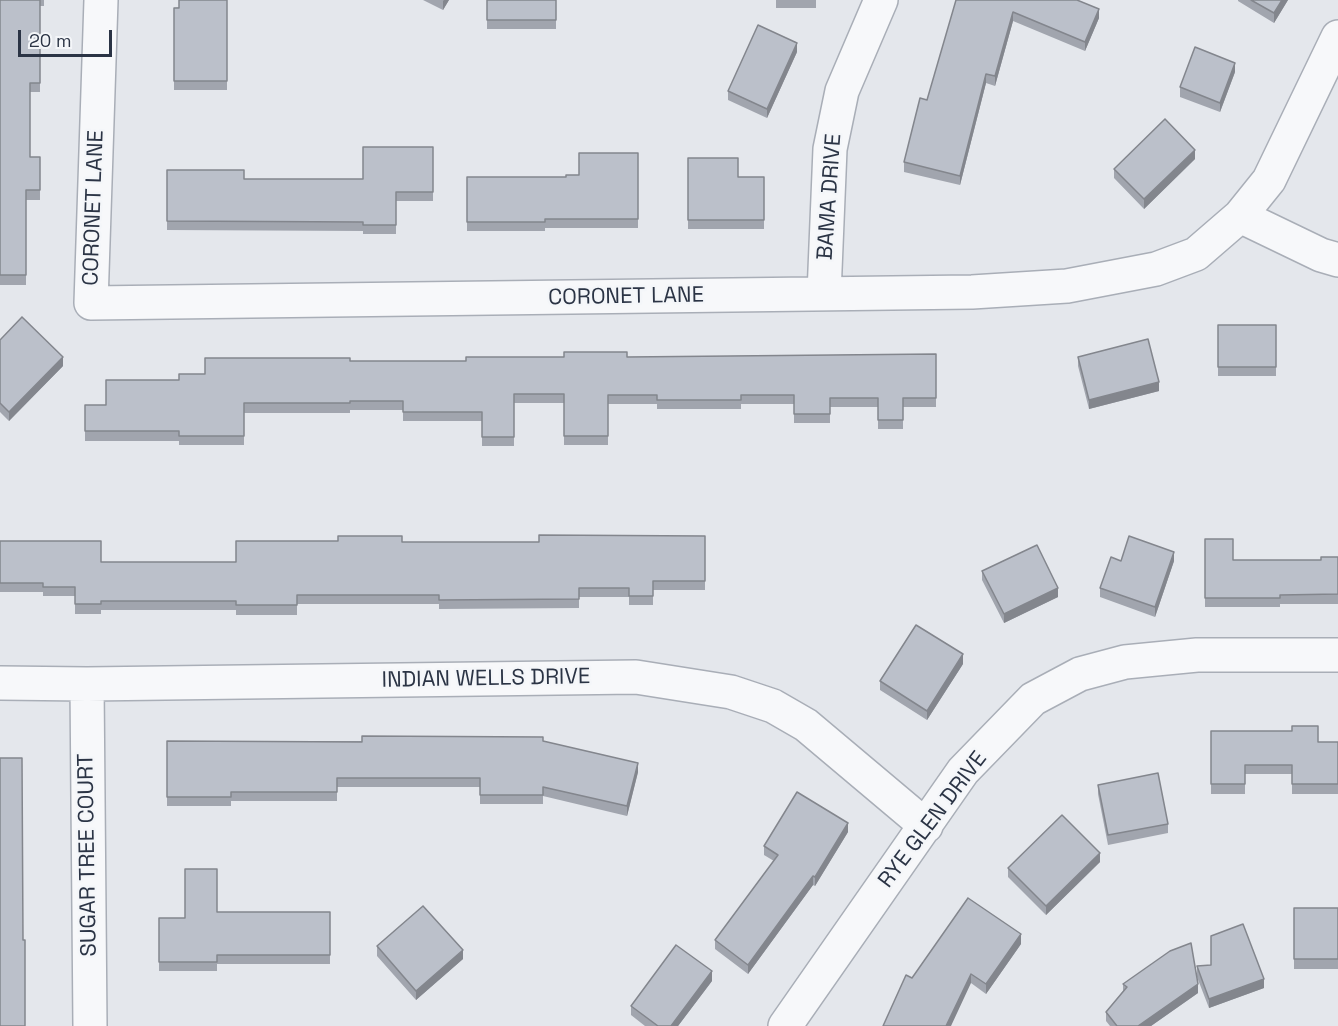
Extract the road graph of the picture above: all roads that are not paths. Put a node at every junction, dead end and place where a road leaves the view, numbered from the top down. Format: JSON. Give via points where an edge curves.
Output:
{"nodes":[{"id":1,"x":101,"y":0,"type":"edge"},
{"id":2,"x":881,"y":0,"type":"edge"},
{"id":3,"x":1338,"y":37,"type":"edge"},
{"id":4,"x":1240,"y":216,"type":"junction"},
{"id":5,"x":1338,"y":260,"type":"edge"},
{"id":6,"x":824,"y":294,"type":"junction"},
{"id":7,"x":1338,"y":655,"type":"edge"},
{"id":8,"x":0,"y":683,"type":"edge"},
{"id":9,"x":87,"y":684,"type":"junction"},
{"id":10,"x":926,"y":826,"type":"junction"},
{"id":11,"x":90,"y":1026,"type":"edge"},
{"id":12,"x":785,"y":1026,"type":"edge"}],
"edges":[{"from":1,"to":6,"type":"street","name":"CORONET LANE","via":[[91,303]]},
{"from":2,"to":6,"type":"street","name":"BAMA DRIVE","via":[[842,91],[830,149]]},
{"from":3,"to":4,"type":"street","name":"CORONET LANE","via":[[1269,180]]},
{"from":4,"to":5,"type":"street"},
{"from":4,"to":6,"type":"street","name":"CORONET LANE","via":[[1196,254],[1156,269],[1078,284],[972,292]]},
{"from":7,"to":10,"type":"street","name":"RYE GLEN DRIVE","via":[[1197,655],[1125,662],[1080,674],[1033,699],[963,771]]},
{"from":8,"to":9,"type":"street","name":"INDIAN WELLS DRIVE"},
{"from":9,"to":10,"type":"street","name":"INDIAN WELLS DRIVE","via":[[636,677],[730,692],[773,706],[806,726]]},
{"from":9,"to":11,"type":"street","name":"SUGAR TREE COURT"},
{"from":10,"to":12,"type":"street","name":"RYE GLEN DRIVE"}]}
